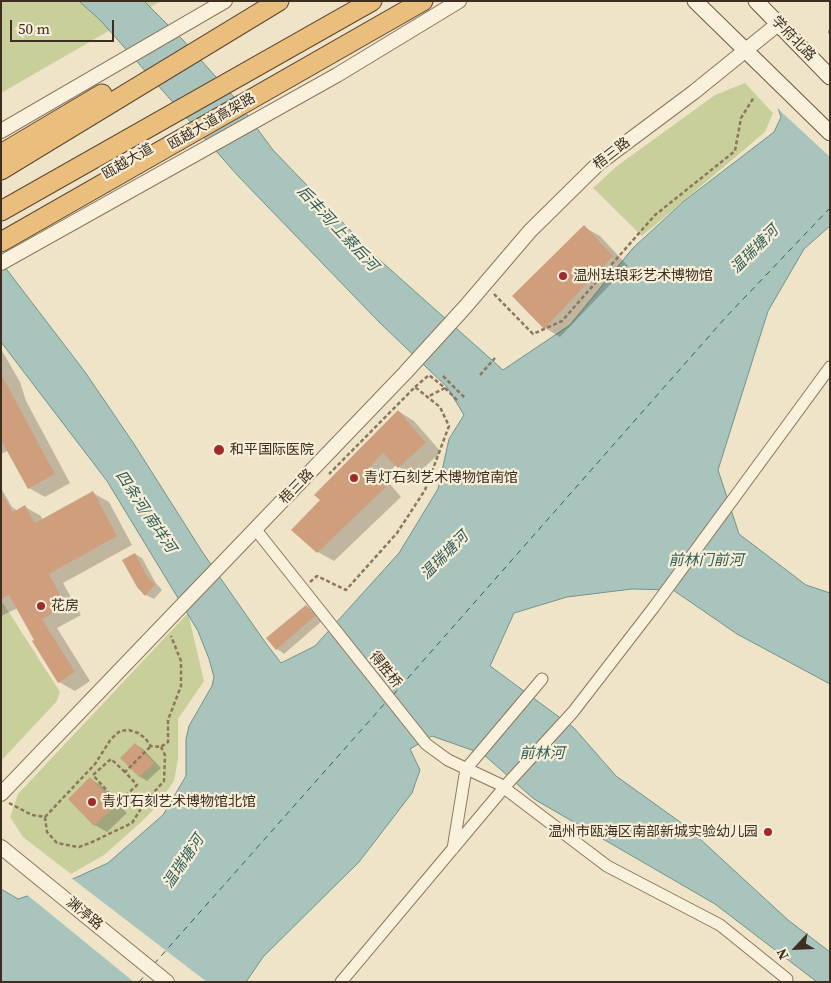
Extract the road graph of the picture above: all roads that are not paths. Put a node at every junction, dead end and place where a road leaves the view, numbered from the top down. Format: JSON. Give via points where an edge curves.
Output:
{"nodes":[{"id":1,"x":225,"y":1,"type":"edge"},
{"id":2,"x":258,"y":1,"type":"edge"},
{"id":3,"x":279,"y":1,"type":"edge"},
{"id":4,"x":372,"y":1,"type":"edge"},
{"id":5,"x":411,"y":1,"type":"edge"},
{"id":6,"x":423,"y":1,"type":"edge"},
{"id":7,"x":459,"y":1,"type":"edge"},
{"id":8,"x":694,"y":1,"type":"edge"},
{"id":9,"x":756,"y":1,"type":"edge"},
{"id":10,"x":778,"y":24,"type":"junction"},
{"id":11,"x":200,"y":34,"type":"junction"},
{"id":12,"x":746,"y":51,"type":"junction"},
{"id":13,"x":830,"y":77,"type":"edge"},
{"id":14,"x":133,"y":83,"type":"junction"},
{"id":15,"x":1,"y":131,"type":"edge"},
{"id":16,"x":830,"y":133,"type":"edge"},
{"id":17,"x":1,"y":154,"type":"edge"},
{"id":18,"x":1,"y":170,"type":"edge"},
{"id":19,"x":1,"y":211,"type":"edge"},
{"id":20,"x":1,"y":234,"type":"edge"},
{"id":21,"x":1,"y":242,"type":"edge"},
{"id":22,"x":1,"y":263,"type":"edge"},
{"id":23,"x":830,"y":367,"type":"edge"},
{"id":24,"x":256,"y":530,"type":"junction"},
{"id":25,"x":542,"y":679,"type":"dead end"},
{"id":26,"x":466,"y":769,"type":"junction"},
{"id":27,"x":506,"y":786,"type":"junction"},
{"id":28,"x":5,"y":798,"type":"edge"},
{"id":29,"x":1,"y":847,"type":"edge"},
{"id":30,"x":453,"y":849,"type":"junction"},
{"id":31,"x":787,"y":979,"type":"dead end"},
{"id":32,"x":167,"y":982,"type":"edge"},
{"id":33,"x":341,"y":982,"type":"edge"}],
"edges":[{"from":1,"to":11,"type":"street"},
{"from":2,"to":11,"type":"highway"},
{"from":3,"to":11,"type":"highway"},
{"from":4,"to":19,"type":"highway","name":"瓯越大道高架路"},
{"from":5,"to":20,"type":"highway","name":"瓯越大道"},
{"from":6,"to":21,"type":"highway","name":"瓯越大道高架路"},
{"from":7,"to":22,"type":"street","via":[[269,114]]},
{"from":8,"to":12,"type":"main road"},
{"from":9,"to":10,"type":"main road","name":"学府北路"},
{"from":10,"to":12,"type":"street","name":"梧三路"},
{"from":10,"to":13,"type":"main road","name":"学府北路"},
{"from":11,"to":14,"type":"highway"},
{"from":11,"to":15,"type":"street","via":[[116,65]]},
{"from":12,"to":16,"type":"main road"},
{"from":12,"to":24,"type":"street","name":"梧三路","via":[[599,163],[530,231],[405,373]]},
{"from":14,"to":17,"type":"highway"},
{"from":14,"to":18,"type":"highway"},
{"from":23,"to":27,"type":"street","via":[[573,712]]},
{"from":24,"to":26,"type":"street","name":"得胜桥","via":[[426,744]]},
{"from":24,"to":28,"type":"street","name":"梧三路","via":[[170,617]]},
{"from":25,"to":26,"type":"street"},
{"from":26,"to":27,"type":"street","name":"得胜桥"},
{"from":26,"to":30,"type":"street"},
{"from":27,"to":30,"type":"street"},
{"from":27,"to":31,"type":"street","name":"得胜桥","via":[[607,866],[720,925]]},
{"from":29,"to":32,"type":"street","name":"渊渟路"},
{"from":30,"to":33,"type":"street"}]}
